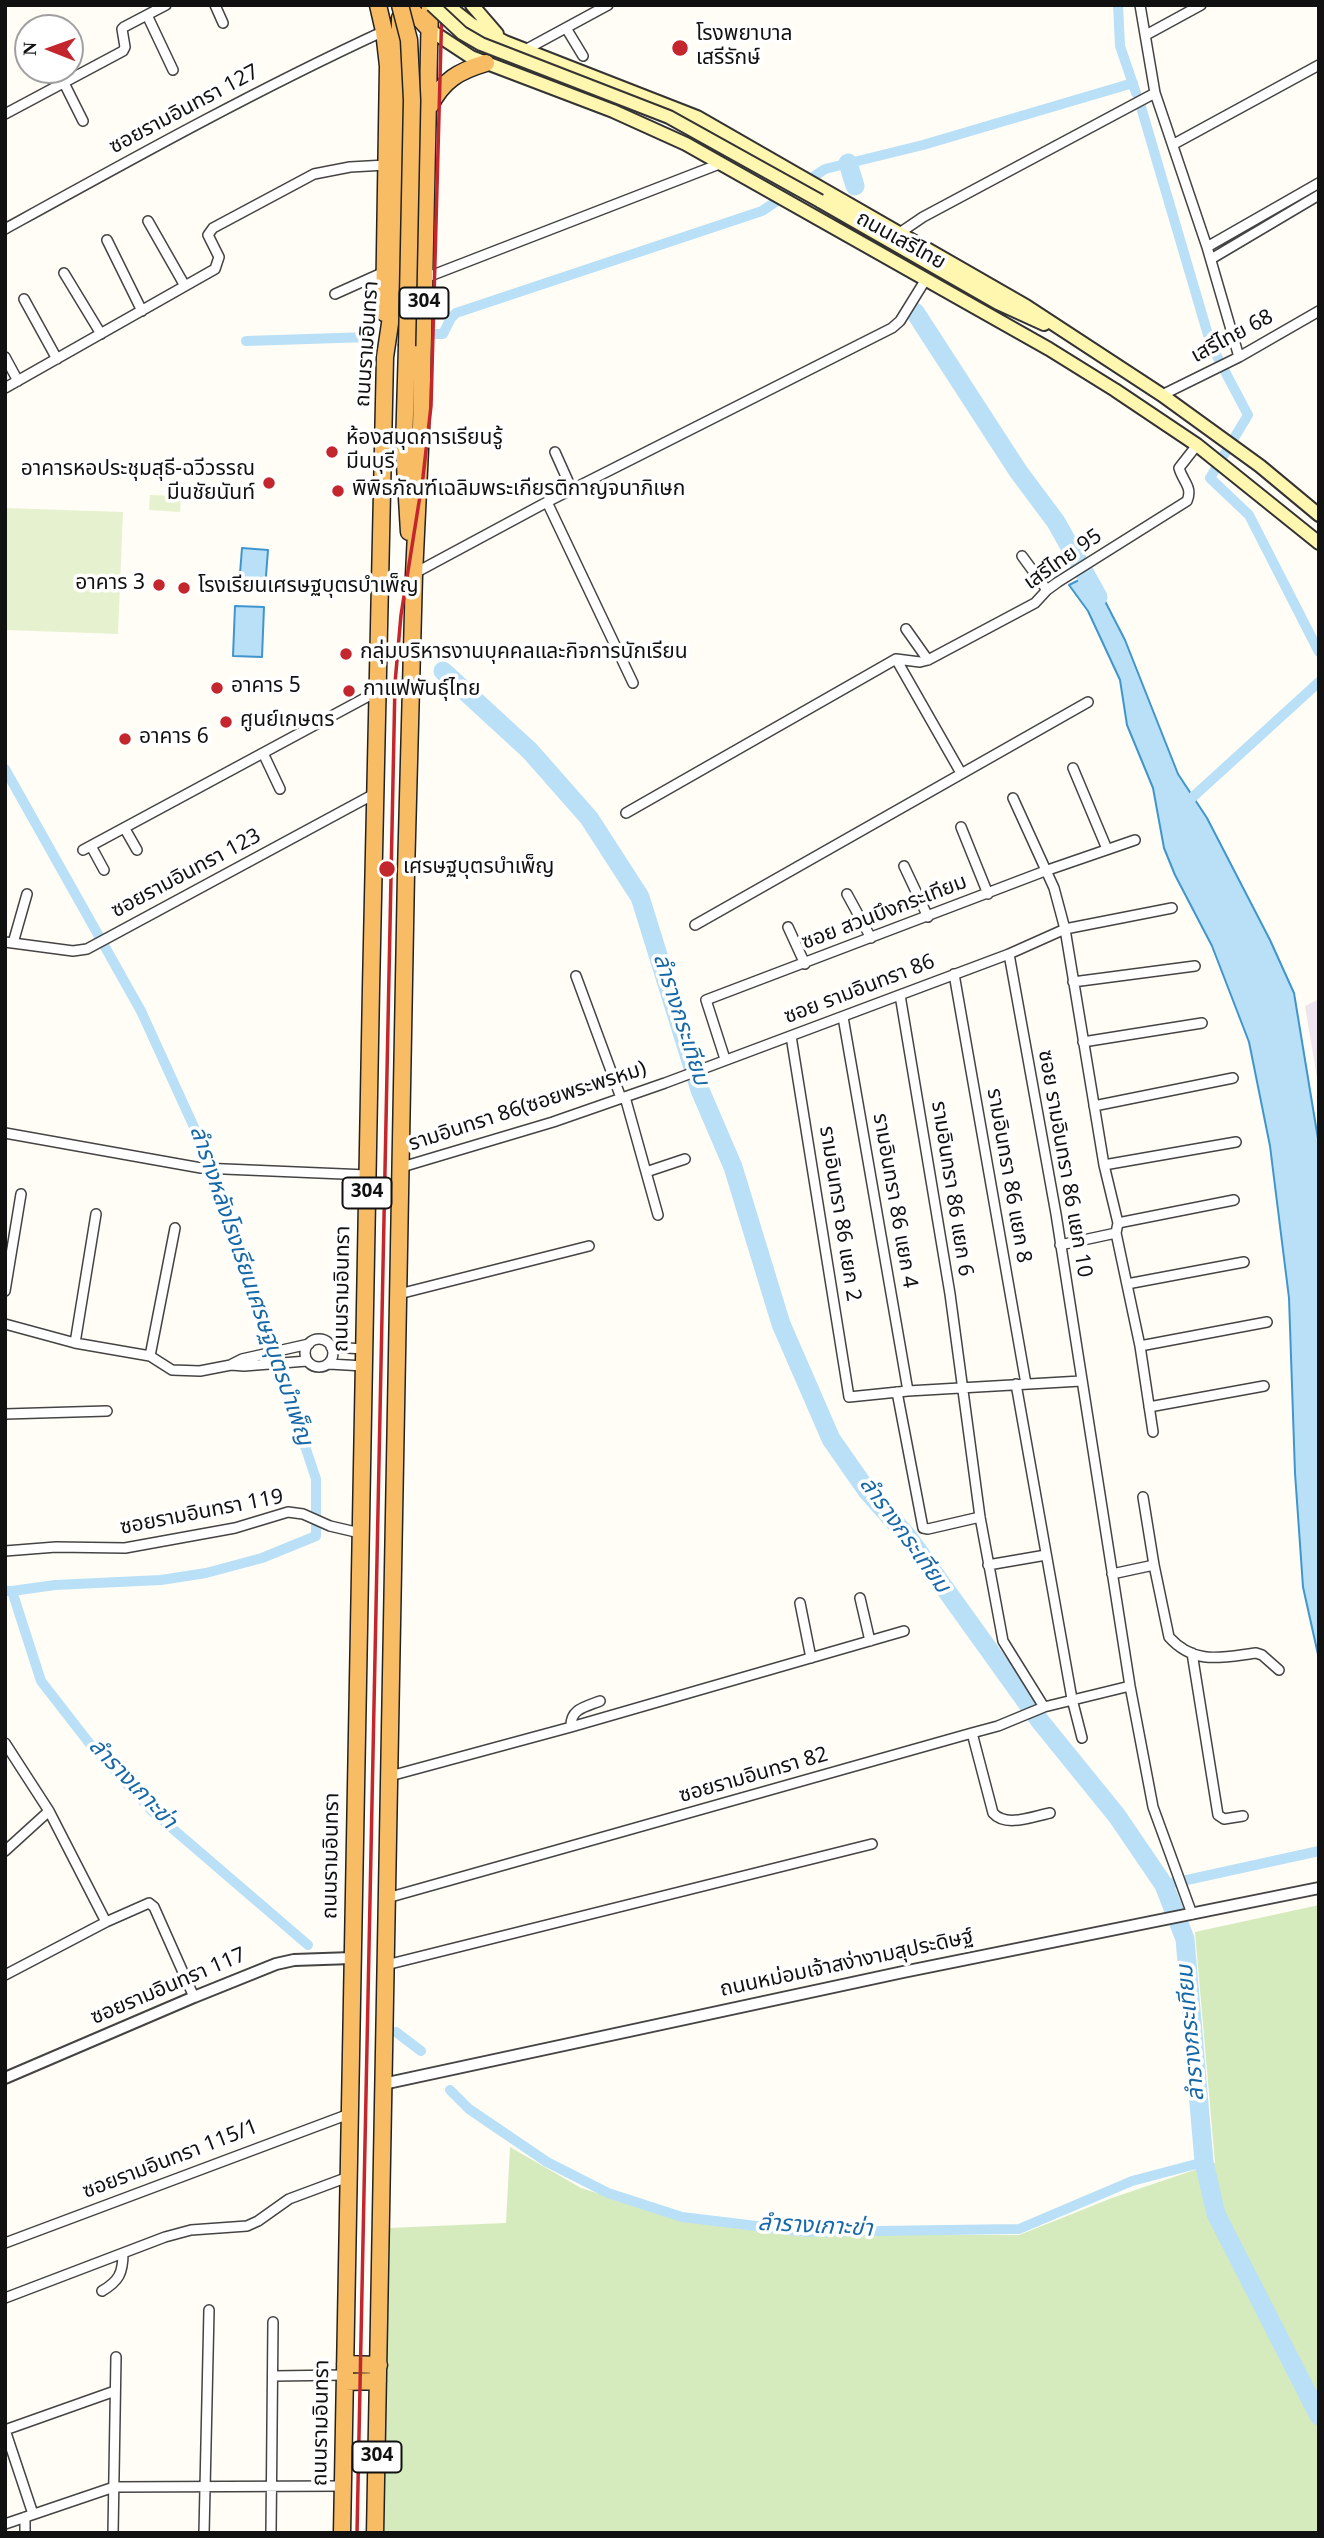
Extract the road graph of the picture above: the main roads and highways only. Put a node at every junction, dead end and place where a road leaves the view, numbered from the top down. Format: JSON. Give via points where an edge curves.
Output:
{"nodes":[{"id":1,"x":378,"y":5,"type":"edge"},
{"id":2,"x":400,"y":5,"type":"edge"},
{"id":3,"x":407,"y":5,"type":"edge"},
{"id":4,"x":431,"y":5,"type":"edge"},
{"id":5,"x":447,"y":5,"type":"edge"},
{"id":6,"x":472,"y":5,"type":"edge"},
{"id":7,"x":430,"y":30,"type":"junction"},
{"id":8,"x":505,"y":42,"type":"junction"},
{"id":9,"x":486,"y":63,"type":"junction"},
{"id":10,"x":646,"y":97,"type":"junction"},
{"id":11,"x":429,"y":109,"type":"junction"},
{"id":12,"x":634,"y":121,"type":"junction"},
{"id":13,"x":427,"y":200,"type":"junction"},
{"id":14,"x":397,"y":201,"type":"junction"},
{"id":15,"x":1062,"y":330,"type":"junction"},
{"id":16,"x":385,"y":357,"type":"junction"},
{"id":17,"x":1319,"y":515,"type":"edge"},
{"id":18,"x":1319,"y":543,"type":"edge"},
{"id":19,"x":414,"y":575,"type":"junction"},
{"id":20,"x":378,"y":2373,"type":"junction"},
{"id":21,"x":345,"y":2374,"type":"junction"},
{"id":22,"x":342,"y":2533,"type":"edge"},
{"id":23,"x":375,"y":2533,"type":"edge"}],
"edges":[{"from":1,"to":16,"type":"highway","via":[[388,66]]},
{"from":2,"to":14,"type":"highway","name":"ถนนรามอินทรา","number":"304"},
{"from":2,"to":19,"type":"highway","bridge":true,"via":[[409,40],[412,90],[404,448]]},
{"from":3,"to":7,"type":"highway"},
{"from":4,"to":7,"type":"highway","number":"304"},
{"from":4,"to":15,"type":"main road","bridge":true,"via":[[481,44],[669,117],[998,303]]},
{"from":5,"to":8,"type":"main road","name":"ถนนเสรีไทย"},
{"from":6,"to":8,"type":"main road"},
{"from":7,"to":9,"type":"main road","name":"ถนนเสรีไทย"},
{"from":7,"to":11,"type":"highway","number":"304"},
{"from":8,"to":10,"type":"main road","name":"ถนนเสรีไทย"},
{"from":9,"to":11,"type":"highway","via":[[449,79]]},
{"from":9,"to":12,"type":"main road","name":"ถนนเสรีไทย"},
{"from":10,"to":12,"type":"main road","via":[[634,105]]},
{"from":10,"to":15,"type":"main road","name":"ถนนเสรีไทย","via":[[697,117]]},
{"from":11,"to":13,"type":"highway","number":"304"},
{"from":12,"to":18,"type":"main road","name":"ถนนเสรีไทย","via":[[722,163],[1079,367],[1199,447]]},
{"from":13,"to":14,"type":"highway"},
{"from":13,"to":19,"type":"highway","number":"304"},
{"from":14,"to":16,"type":"highway","name":"ถนนรามอินทรา","number":"304","via":[[395,290]]},
{"from":15,"to":17,"type":"main road","name":"ถนนเสรีไทย","via":[[1214,432]]},
{"from":16,"to":21,"type":"highway","name":"ถนนรามอินทรา","number":"304"},
{"from":19,"to":20,"type":"highway","number":"304"},
{"from":20,"to":21,"type":"highway"},
{"from":20,"to":23,"type":"highway","number":"304"},
{"from":21,"to":22,"type":"highway","name":"ถนนรามอินทรา","number":"304"}]}
